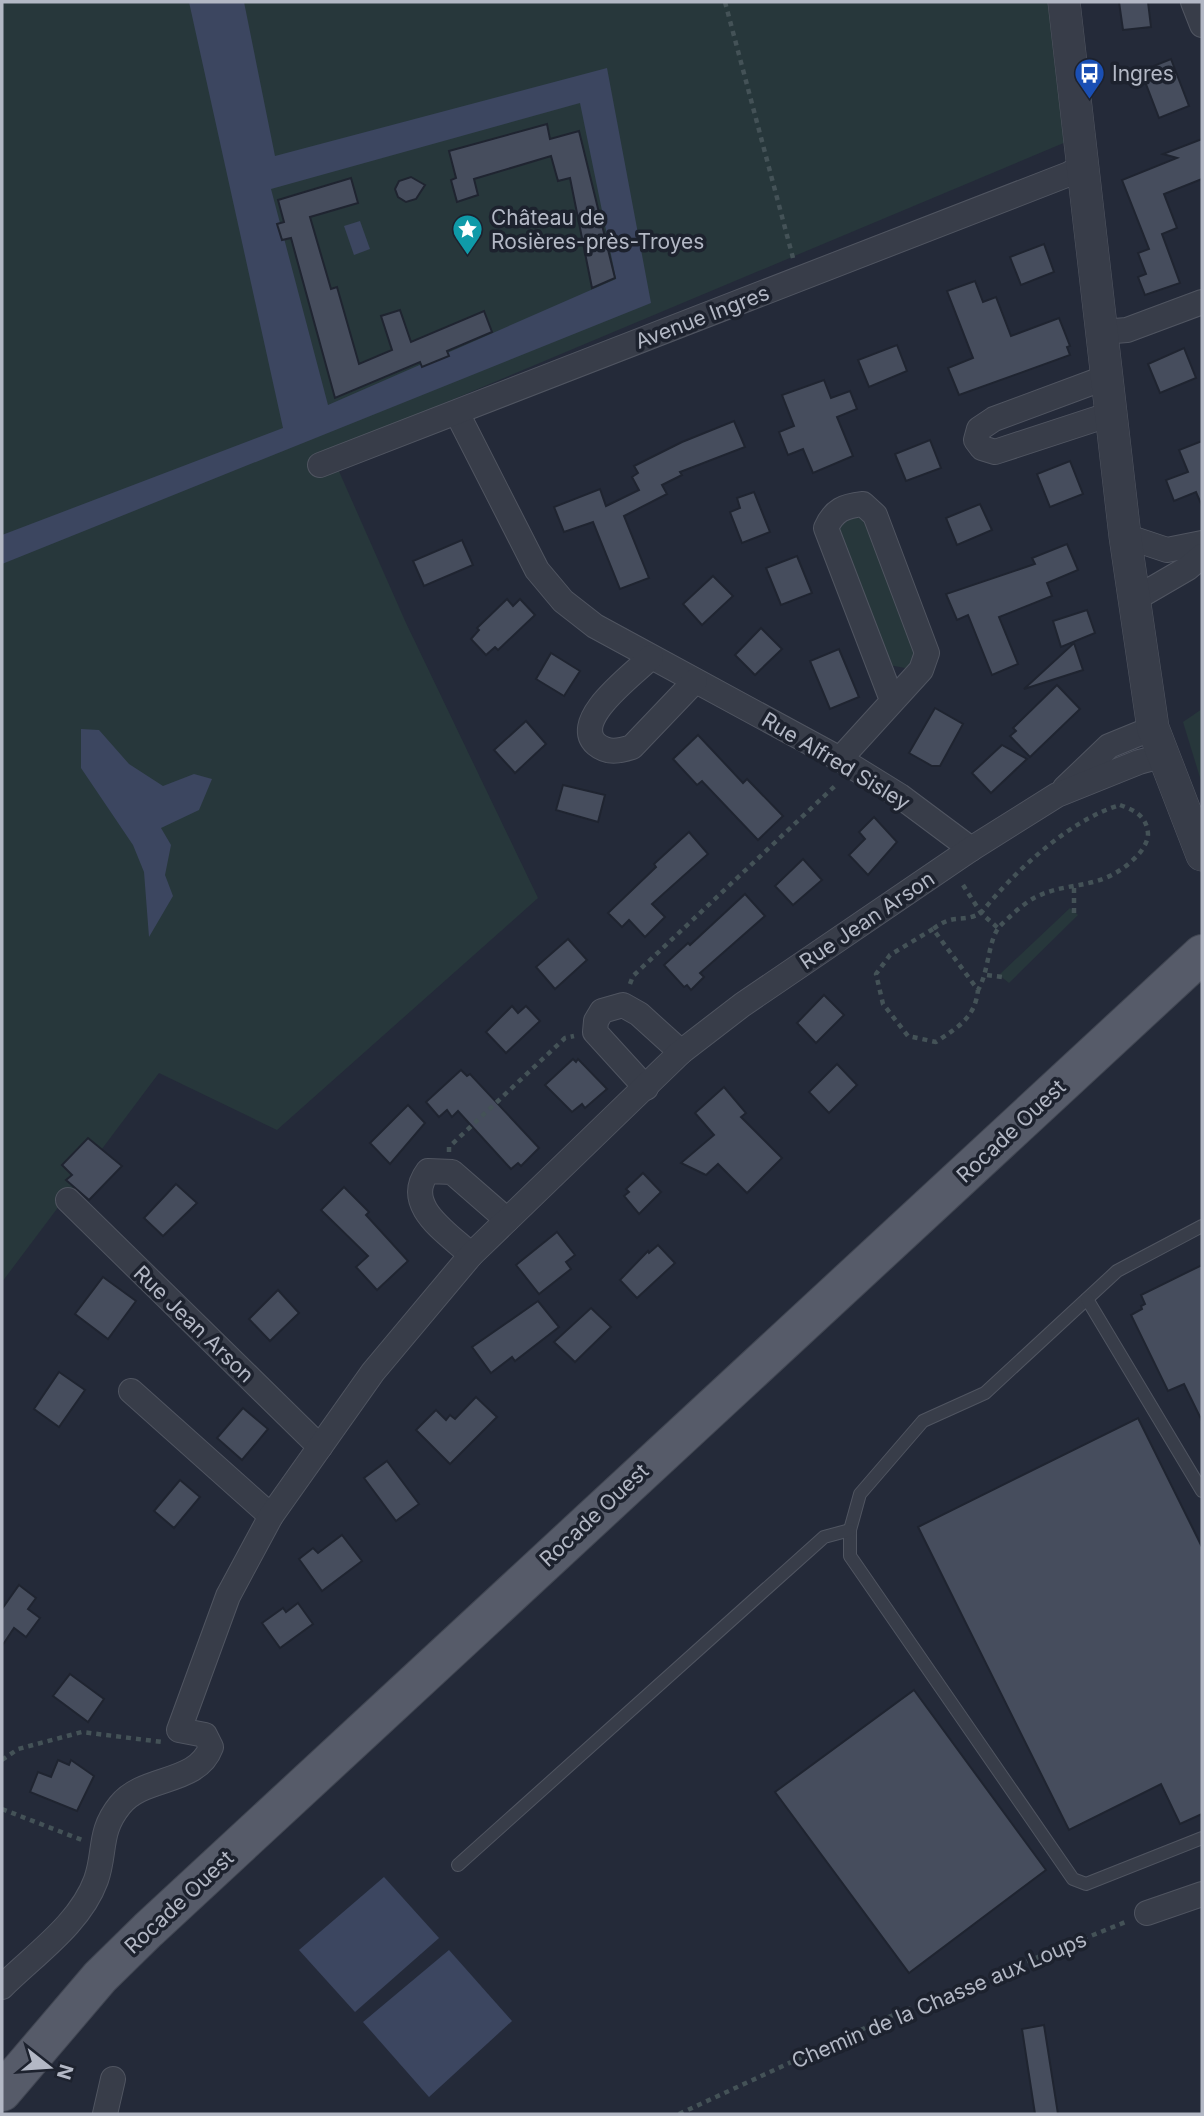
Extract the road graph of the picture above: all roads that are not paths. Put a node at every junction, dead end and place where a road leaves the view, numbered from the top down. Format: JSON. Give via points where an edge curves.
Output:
{"nodes":[{"id":1,"x":1064,"y":2,"type":"edge"},
{"id":2,"x":1193,"y":2,"type":"edge"},
{"id":3,"x":1202,"y":25,"type":"edge"},
{"id":4,"x":1083,"y":166,"type":"junction"},
{"id":5,"x":1202,"y":302,"type":"edge"},
{"id":6,"x":1102,"y":332,"type":"junction"},
{"id":7,"x":1107,"y":377,"type":"junction"},
{"id":8,"x":457,"y":413,"type":"junction"},
{"id":9,"x":1111,"y":414,"type":"junction"},
{"id":10,"x":320,"y":465,"type":"dead end"},
{"id":11,"x":1125,"y":536,"type":"junction"},
{"id":12,"x":1202,"y":543,"type":"edge"},
{"id":13,"x":1202,"y":556,"type":"edge"},
{"id":14,"x":1133,"y":600,"type":"junction"},
{"id":15,"x":651,"y":657,"type":"junction"},
{"id":16,"x":695,"y":681,"type":"junction"},
{"id":17,"x":892,"y":700,"type":"junction"},
{"id":18,"x":1157,"y":742,"type":"junction"},
{"id":19,"x":847,"y":763,"type":"junction"},
{"id":20,"x":971,"y":849,"type":"junction"},
{"id":21,"x":1202,"y":855,"type":"edge"},
{"id":22,"x":1202,"y":954,"type":"edge"},
{"id":23,"x":681,"y":1052,"type":"junction"},
{"id":24,"x":646,"y":1088,"type":"junction"},
{"id":25,"x":68,"y":1200,"type":"dead end"},
{"id":26,"x":507,"y":1220,"type":"junction"},
{"id":27,"x":1202,"y":1226,"type":"edge"},
{"id":28,"x":471,"y":1255,"type":"junction"},
{"id":29,"x":1087,"y":1299,"type":"junction"},
{"id":30,"x":131,"y":1391,"type":"dead end"},
{"id":31,"x":320,"y":1447,"type":"junction"},
{"id":32,"x":1202,"y":1491,"type":"edge"},
{"id":33,"x":271,"y":1516,"type":"junction"},
{"id":34,"x":850,"y":1530,"type":"junction"},
{"id":35,"x":1202,"y":1838,"type":"edge"},
{"id":36,"x":458,"y":1865,"type":"dead end"},
{"id":37,"x":1202,"y":1894,"type":"edge"},
{"id":38,"x":1147,"y":1913,"type":"road end"},
{"id":39,"x":2,"y":1987,"type":"edge"},
{"id":40,"x":113,"y":2080,"type":"dead end"},
{"id":41,"x":2,"y":2092,"type":"edge"},
{"id":42,"x":105,"y":2114,"type":"edge"}],
"edges":[{"from":1,"to":4,"type":"street"},
{"from":2,"to":3,"type":"street"},
{"from":4,"to":6,"type":"street"},
{"from":4,"to":8,"type":"street","name":"Avenue Ingres"},
{"from":5,"to":6,"type":"street","via":[[1127,330]]},
{"from":6,"to":7,"type":"street"},
{"from":7,"to":9,"type":"street"},
{"from":7,"to":9,"type":"street","via":[[993,419],[979,429],[976,440],[982,448],[1004,451]]},
{"from":8,"to":10,"type":"street","name":"Avenue Ingres"},
{"from":8,"to":15,"type":"street","name":"Rue Alfred Sisley","via":[[537,570],[563,601],[595,626]]},
{"from":9,"to":11,"type":"street"},
{"from":11,"to":12,"type":"street","via":[[1167,550]]},
{"from":11,"to":14,"type":"street"},
{"from":13,"to":14,"type":"street"},
{"from":14,"to":18,"type":"street"},
{"from":15,"to":16,"type":"street","name":"Rue Alfred Sisley"},
{"from":15,"to":16,"type":"street","via":[[591,716],[588,730],[605,750],[632,747]]},
{"from":16,"to":19,"type":"street","name":"Rue Alfred Sisley"},
{"from":17,"to":17,"type":"street","via":[[921,670],[927,653],[875,515],[863,504],[849,506],[833,513],[826,527]]},
{"from":17,"to":19,"type":"street"},
{"from":18,"to":20,"type":"street","name":"Rue Jean Arson","via":[[1108,746],[1057,796]]},
{"from":18,"to":21,"type":"street"},
{"from":19,"to":20,"type":"street","name":"Rue Alfred Sisley"},
{"from":20,"to":23,"type":"street","name":"Rue Jean Arson","via":[[742,1005]]},
{"from":22,"to":41,"type":"main road","name":"Rocade Ouest","via":[[148,1930],[92,1986]]},
{"from":23,"to":24,"type":"street","name":"Rue Jean Arson"},
{"from":23,"to":24,"type":"street","via":[[623,1005],[602,1011],[596,1032]]},
{"from":24,"to":26,"type":"street","name":"Rue Jean Arson"},
{"from":25,"to":31,"type":"street","name":"Rue Jean Arson"},
{"from":26,"to":28,"type":"street","name":"Rue Jean Arson"},
{"from":26,"to":28,"type":"street","via":[[452,1172],[428,1171],[419,1183],[418,1198]]},
{"from":27,"to":29,"type":"lane","via":[[1117,1271]]},
{"from":28,"to":31,"type":"street","name":"Rue Jean Arson","via":[[373,1373]]},
{"from":29,"to":32,"type":"lane"},
{"from":29,"to":34,"type":"lane","via":[[985,1393],[923,1421],[860,1494]]},
{"from":30,"to":33,"type":"street"},
{"from":31,"to":33,"type":"street","name":"Rue Jean Arson"},
{"from":33,"to":39,"type":"street","name":"Rue Jean Arson","via":[[228,1595],[179,1730],[205,1735],[211,1747],[207,1759],[189,1772],[138,1789],[121,1803],[108,1823],[97,1878],[84,1902],[58,1934]]},
{"from":34,"to":35,"type":"lane","via":[[850,1556],[1073,1879],[1086,1884]]},
{"from":34,"to":36,"type":"lane","via":[[824,1537]]},
{"from":37,"to":38,"type":"street"},
{"from":40,"to":42,"type":"street"}]}
